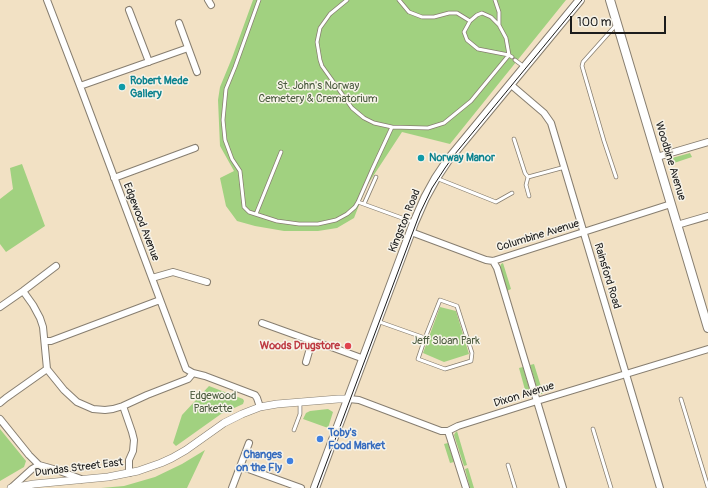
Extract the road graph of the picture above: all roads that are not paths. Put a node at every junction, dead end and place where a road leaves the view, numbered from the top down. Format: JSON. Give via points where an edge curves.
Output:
{"nodes":[{"id":1,"x":47,"y":0,"type":"edge"},
{"id":2,"x":259,"y":0,"type":"edge"},
{"id":3,"x":348,"y":0,"type":"edge"},
{"id":4,"x":399,"y":0,"type":"edge"},
{"id":5,"x":495,"y":0,"type":"edge"},
{"id":6,"x":580,"y":0,"type":"edge"},
{"id":7,"x":610,"y":0,"type":"edge"},
{"id":8,"x":129,"y":10,"type":"dead end"},
{"id":9,"x":470,"y":21,"type":"junction"},
{"id":10,"x":179,"y":23,"type":"dead end"},
{"id":11,"x":617,"y":23,"type":"junction"},
{"id":12,"x":498,"y":25,"type":"junction"},
{"id":13,"x":188,"y":48,"type":"junction"},
{"id":14,"x":510,"y":56,"type":"junction"},
{"id":15,"x":515,"y":60,"type":"dead end"},
{"id":16,"x":149,"y":62,"type":"junction"},
{"id":17,"x":525,"y":67,"type":"junction"},
{"id":18,"x":197,"y":72,"type":"dead end"},
{"id":19,"x":510,"y":84,"type":"junction"},
{"id":20,"x":80,"y":86,"type":"junction"},
{"id":21,"x":392,"y":127,"type":"junction"},
{"id":22,"x":514,"y":139,"type":"dead end"},
{"id":23,"x":708,"y":142,"type":"edge"},
{"id":24,"x":195,"y":148,"type":"dead end"},
{"id":25,"x":281,"y":152,"type":"dead end"},
{"id":26,"x":657,"y":157,"type":"junction"},
{"id":27,"x":565,"y":167,"type":"junction"},
{"id":28,"x":376,"y":177,"type":"dead end"},
{"id":29,"x":528,"y":177,"type":"junction"},
{"id":30,"x":114,"y":178,"type":"junction"},
{"id":31,"x":436,"y":178,"type":"junction"},
{"id":32,"x":616,"y":178,"type":"dead end"},
{"id":33,"x":512,"y":193,"type":"dead end"},
{"id":34,"x":529,"y":196,"type":"dead end"},
{"id":35,"x":358,"y":202,"type":"junction"},
{"id":36,"x":364,"y":204,"type":"junction"},
{"id":37,"x":671,"y":204,"type":"junction"},
{"id":38,"x":256,"y":214,"type":"junction"},
{"id":39,"x":708,"y":216,"type":"edge"},
{"id":40,"x":414,"y":223,"type":"junction"},
{"id":41,"x":678,"y":226,"type":"junction"},
{"id":42,"x":411,"y":232,"type":"junction"},
{"id":43,"x":583,"y":232,"type":"junction"},
{"id":44,"x":493,"y":261,"type":"junction"},
{"id":45,"x":56,"y":266,"type":"dead end"},
{"id":46,"x":152,"y":278,"type":"junction"},
{"id":47,"x":207,"y":282,"type":"dead end"},
{"id":48,"x":23,"y":292,"type":"junction"},
{"id":49,"x":160,"y":300,"type":"junction"},
{"id":50,"x":0,"y":307,"type":"edge"},
{"id":51,"x":378,"y":321,"type":"junction"},
{"id":52,"x":262,"y":323,"type":"dead end"},
{"id":53,"x":708,"y":328,"type":"edge"},
{"id":54,"x":425,"y":338,"type":"junction"},
{"id":55,"x":44,"y":341,"type":"junction"},
{"id":56,"x":312,"y":341,"type":"junction"},
{"id":57,"x":708,"y":349,"type":"edge"},
{"id":58,"x":364,"y":359,"type":"junction"},
{"id":59,"x":306,"y":362,"type":"dead end"},
{"id":60,"x":47,"y":370,"type":"junction"},
{"id":61,"x":193,"y":373,"type":"junction"},
{"id":62,"x":626,"y":374,"type":"junction"},
{"id":63,"x":349,"y":399,"type":"junction"},
{"id":64,"x":681,"y":399,"type":"dead end"},
{"id":65,"x":537,"y":401,"type":"junction"},
{"id":66,"x":300,"y":402,"type":"junction"},
{"id":67,"x":0,"y":403,"type":"edge"},
{"id":68,"x":123,"y":406,"type":"junction"},
{"id":69,"x":260,"y":407,"type":"junction"},
{"id":70,"x":0,"y":419,"type":"edge"},
{"id":71,"x":593,"y":429,"type":"dead end"},
{"id":72,"x":294,"y":430,"type":"dead end"},
{"id":73,"x":448,"y":431,"type":"junction"},
{"id":74,"x":249,"y":443,"type":"dead end"},
{"id":75,"x":39,"y":465,"type":"junction"},
{"id":76,"x":240,"y":466,"type":"junction"},
{"id":77,"x":508,"y":466,"type":"dead end"},
{"id":78,"x":129,"y":473,"type":"junction"},
{"id":79,"x":82,"y":480,"type":"junction"},
{"id":80,"x":708,"y":487,"type":"edge"},
{"id":81,"x":11,"y":488,"type":"edge"},
{"id":82,"x":232,"y":488,"type":"edge"},
{"id":83,"x":301,"y":488,"type":"edge"},
{"id":84,"x":315,"y":488,"type":"edge"},
{"id":85,"x":466,"y":488,"type":"edge"},
{"id":86,"x":515,"y":488,"type":"edge"},
{"id":87,"x":563,"y":488,"type":"edge"},
{"id":88,"x":611,"y":488,"type":"edge"},
{"id":89,"x":660,"y":488,"type":"edge"}],
"edges":[{"from":1,"to":20,"type":"street","name":"Edgewood Avenue"},
{"from":2,"to":38,"type":"lane","via":[[226,89],[223,120],[225,140],[240,171],[244,207]]},
{"from":3,"to":21,"type":"lane","via":[[330,14],[320,28],[317,42],[322,66],[352,108],[364,118]]},
{"from":4,"to":9,"type":"lane","via":[[409,12],[422,17],[458,13]]},
{"from":5,"to":12,"type":"lane","via":[[499,12]]},
{"from":6,"to":17,"type":"main road","name":"Kingston Road"},
{"from":7,"to":11,"type":"main road","name":"Woodbine Avenue"},
{"from":8,"to":16,"type":"street"},
{"from":9,"to":12,"type":"lane","via":[[482,13],[491,17]]},
{"from":9,"to":14,"type":"lane","via":[[464,32],[467,40],[478,49]]},
{"from":10,"to":13,"type":"street"},
{"from":11,"to":26,"type":"main road","name":"Woodbine Avenue"},
{"from":11,"to":32,"type":"lane","via":[[582,66]]},
{"from":12,"to":14,"type":"lane","via":[[506,38]]},
{"from":13,"to":16,"type":"street"},
{"from":13,"to":18,"type":"street"},
{"from":14,"to":21,"type":"lane","via":[[471,101],[444,123],[428,128]]},
{"from":15,"to":17,"type":"lane"},
{"from":16,"to":20,"type":"street"},
{"from":17,"to":19,"type":"main road","name":"Kingston Road"},
{"from":19,"to":27,"type":"street","name":"Rainsford Road","via":[[547,116]]},
{"from":19,"to":31,"type":"main road","name":"Kingston Road"},
{"from":20,"to":30,"type":"street","name":"Edgewood Avenue"},
{"from":21,"to":35,"type":"lane"},
{"from":22,"to":29,"type":"lane"},
{"from":23,"to":26,"type":"street"},
{"from":24,"to":30,"type":"street"},
{"from":25,"to":38,"type":"lane"},
{"from":26,"to":37,"type":"main road","name":"Woodbine Avenue"},
{"from":27,"to":29,"type":"lane"},
{"from":27,"to":43,"type":"street","name":"Rainsford Road"},
{"from":28,"to":36,"type":"lane"},
{"from":29,"to":34,"type":"lane","via":[[526,185]]},
{"from":30,"to":46,"type":"street","name":"Edgewood Avenue"},
{"from":31,"to":33,"type":"lane","via":[[496,202]]},
{"from":31,"to":40,"type":"main road","name":"Kingston Road"},
{"from":35,"to":36,"type":"lane"},
{"from":35,"to":38,"type":"lane","via":[[347,214],[336,220],[318,224],[277,221]]},
{"from":36,"to":40,"type":"lane"},
{"from":37,"to":41,"type":"main road","name":"Woodbine Avenue"},
{"from":37,"to":43,"type":"street","name":"Columbine Avenue"},
{"from":39,"to":41,"type":"street"},
{"from":40,"to":42,"type":"main road","name":"Kingston Road"},
{"from":41,"to":53,"type":"main road","name":"Woodbine Avenue"},
{"from":42,"to":44,"type":"street","name":"Columbine Avenue"},
{"from":42,"to":51,"type":"main road","name":"Kingston Road"},
{"from":43,"to":44,"type":"street","name":"Columbine Avenue"},
{"from":43,"to":62,"type":"street","name":"Rainsford Road"},
{"from":44,"to":65,"type":"street"},
{"from":45,"to":48,"type":"street"},
{"from":46,"to":47,"type":"street","via":[[173,272]]},
{"from":46,"to":49,"type":"street","name":"Edgewood Avenue"},
{"from":48,"to":50,"type":"street"},
{"from":48,"to":55,"type":"street","via":[[40,318]]},
{"from":49,"to":55,"type":"street","via":[[51,341]]},
{"from":49,"to":61,"type":"street","name":"Edgewood Avenue","via":[[186,369]]},
{"from":51,"to":54,"type":"lane"},
{"from":51,"to":58,"type":"main road","name":"Kingston Road"},
{"from":52,"to":56,"type":"street"},
{"from":54,"to":54,"type":"lane","via":[[440,300],[456,306],[472,353],[471,361],[445,369],[418,359]]},
{"from":55,"to":60,"type":"street"},
{"from":56,"to":58,"type":"street"},
{"from":56,"to":59,"type":"street"},
{"from":57,"to":62,"type":"street","name":"Dixon Avenue"},
{"from":58,"to":63,"type":"main road","name":"Kingston Road"},
{"from":60,"to":67,"type":"street"},
{"from":60,"to":68,"type":"street","via":[[81,405],[105,410]]},
{"from":61,"to":68,"type":"street","via":[[188,379]]},
{"from":61,"to":69,"type":"street","via":[[255,395]]},
{"from":62,"to":65,"type":"street","name":"Dixon Avenue"},
{"from":62,"to":89,"type":"street","name":"Rainsford Road"},
{"from":63,"to":66,"type":"street","name":"Dundas Street East"},
{"from":63,"to":73,"type":"street","via":[[359,400]]},
{"from":63,"to":84,"type":"main road","name":"Kingston Road"},
{"from":64,"to":80,"type":"lane"},
{"from":65,"to":73,"type":"street","name":"Dixon Avenue"},
{"from":65,"to":87,"type":"street"},
{"from":66,"to":69,"type":"street","name":"Dundas Street East"},
{"from":66,"to":72,"type":"lane","via":[[300,414]]},
{"from":68,"to":78,"type":"street","via":[[134,440]]},
{"from":69,"to":78,"type":"street","name":"Dundas Street East","via":[[224,423],[172,458]]},
{"from":70,"to":75,"type":"street"},
{"from":71,"to":88,"type":"lane"},
{"from":73,"to":85,"type":"street"},
{"from":74,"to":76,"type":"street"},
{"from":75,"to":79,"type":"street"},
{"from":75,"to":81,"type":"street"},
{"from":76,"to":82,"type":"street"},
{"from":76,"to":83,"type":"street"},
{"from":77,"to":86,"type":"lane"},
{"from":78,"to":79,"type":"street","name":"Dundas Street East"},
{"from":79,"to":81,"type":"street","name":"Dundas Street East"}]}
